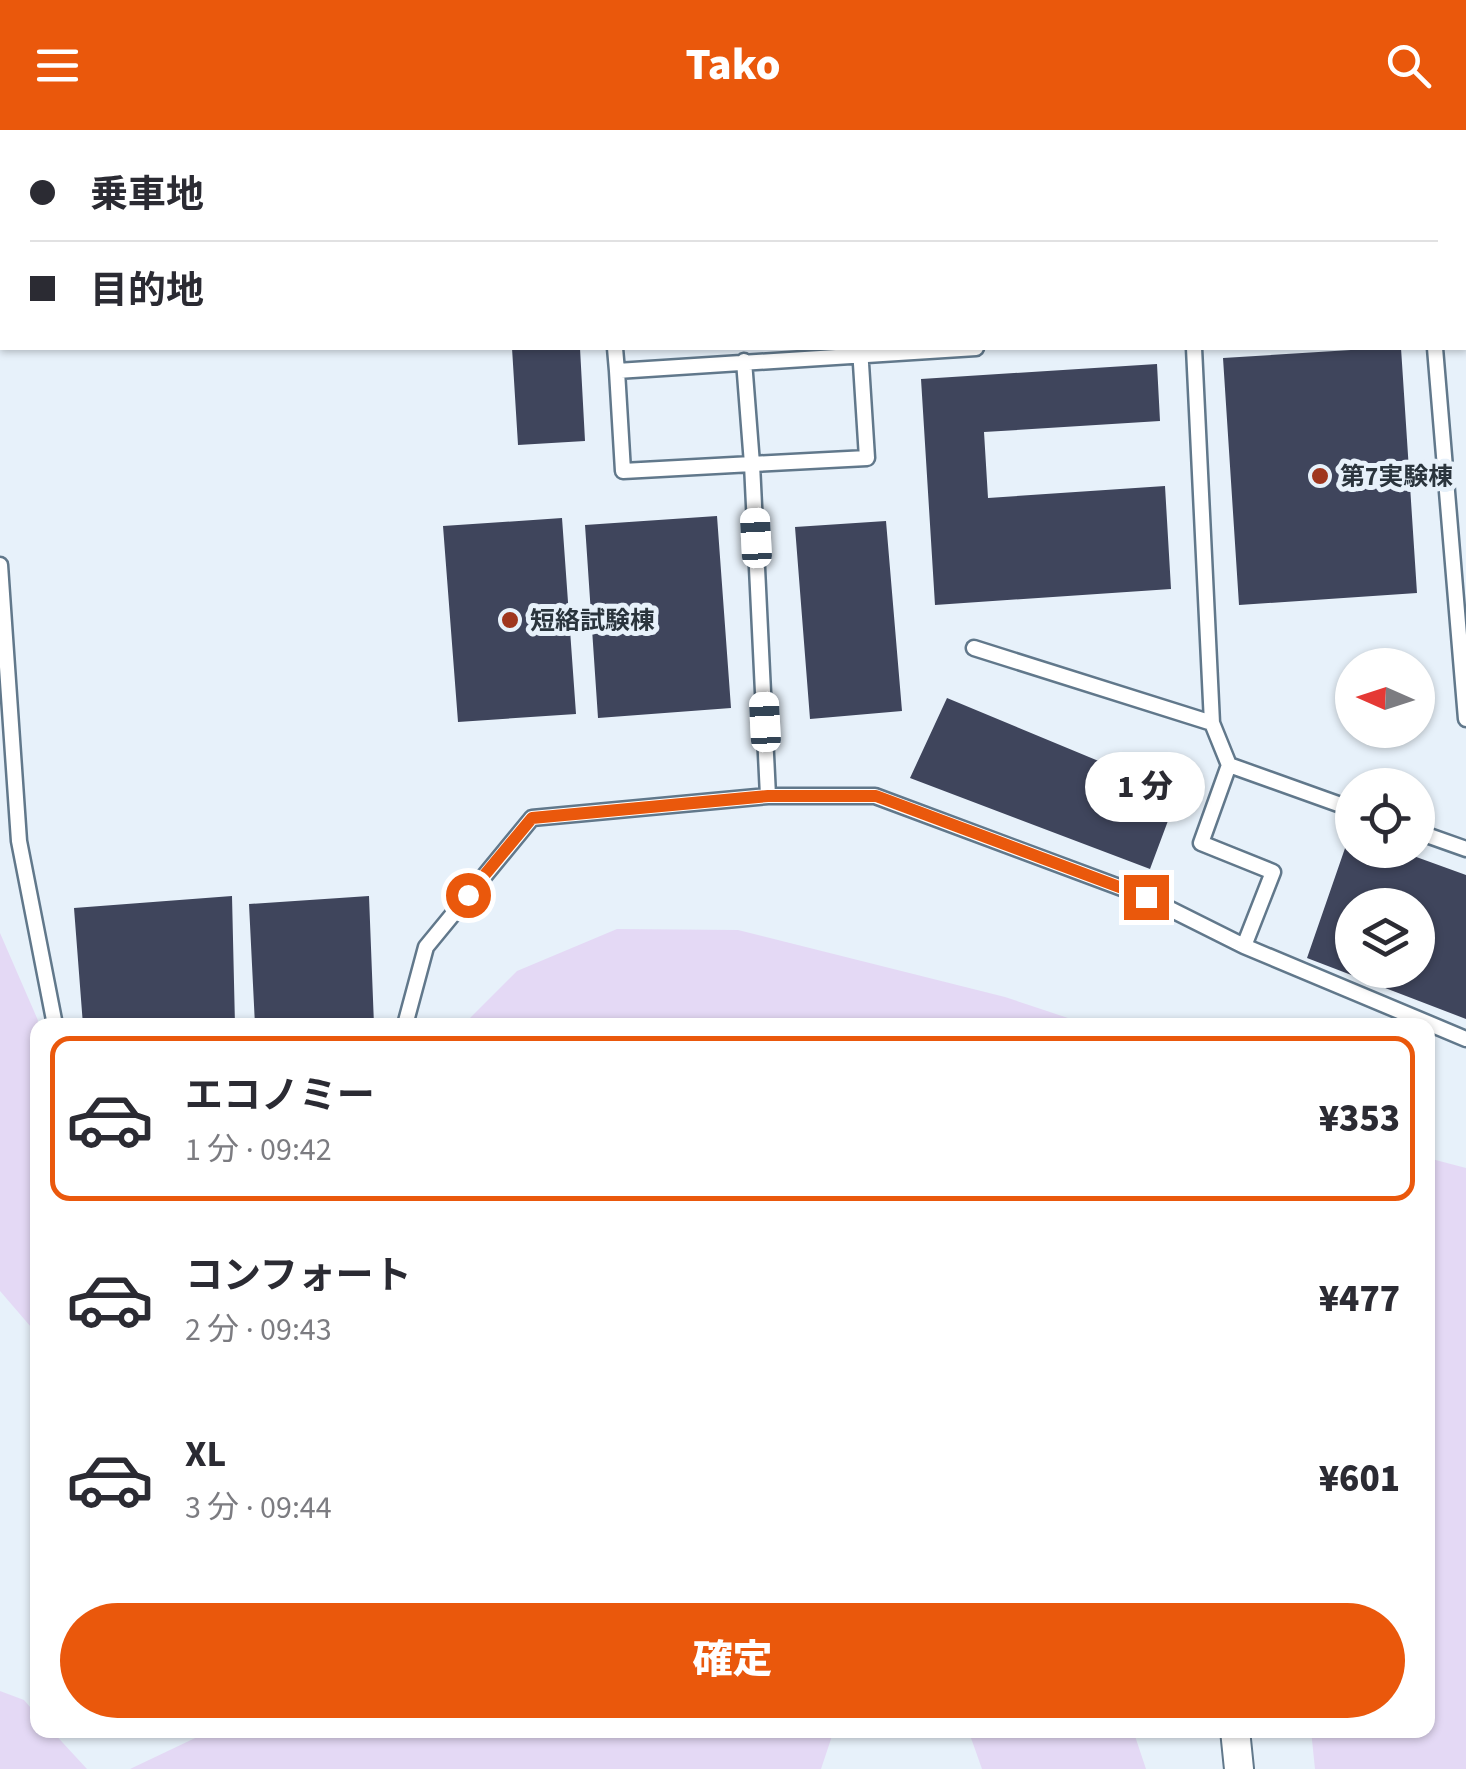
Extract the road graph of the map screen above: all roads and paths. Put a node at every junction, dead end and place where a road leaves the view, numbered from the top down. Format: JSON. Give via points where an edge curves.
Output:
{"nodes":[{"id":1,"x":616,"y":350,"type":"edge"},
{"id":2,"x":899,"y":350,"type":"edge"},
{"id":3,"x":1194,"y":350,"type":"edge"},
{"id":4,"x":1435,"y":350,"type":"edge"},
{"id":5,"x":861,"y":351,"type":"edge"},
{"id":6,"x":744,"y":362,"type":"junction"},
{"id":7,"x":617,"y":371,"type":"junction"},
{"id":8,"x":752,"y":464,"type":"junction"},
{"id":9,"x":0,"y":565,"type":"edge"},
{"id":10,"x":974,"y":648,"type":"dead end"},
{"id":11,"x":1466,"y":719,"type":"edge"},
{"id":12,"x":1212,"y":723,"type":"junction"},
{"id":13,"x":1229,"y":765,"type":"junction"},
{"id":14,"x":768,"y":796,"type":"junction"},
{"id":15,"x":1335,"y":803,"type":"edge"},
{"id":16,"x":1435,"y":838,"type":"edge"},
{"id":17,"x":1466,"y":849,"type":"edge"},
{"id":18,"x":1244,"y":946,"type":"junction"},
{"id":19,"x":53,"y":1018,"type":"edge"},
{"id":20,"x":408,"y":1018,"type":"edge"},
{"id":21,"x":1416,"y":1018,"type":"edge"},
{"id":22,"x":1435,"y":1026,"type":"edge"},
{"id":23,"x":1466,"y":1039,"type":"edge"},
{"id":24,"x":1236,"y":1738,"type":"edge"},
{"id":25,"x":1239,"y":1769,"type":"edge"}],
"edges":[{"from":1,"to":7,"type":"lane"},
{"from":2,"to":5,"type":"lane"},
{"from":3,"to":12,"type":"lane"},
{"from":4,"to":11,"type":"lane"},
{"from":5,"to":6,"type":"lane"},
{"from":5,"to":8,"type":"lane","via":[[867,458]]},
{"from":6,"to":7,"type":"lane"},
{"from":6,"to":8,"type":"lane"},
{"from":7,"to":8,"type":"lane","via":[[623,471]]},
{"from":8,"to":14,"type":"lane"},
{"from":9,"to":19,"type":"lane","via":[[19,841]]},
{"from":10,"to":12,"type":"lane"},
{"from":12,"to":13,"type":"lane"},
{"from":13,"to":15,"type":"lane"},
{"from":13,"to":18,"type":"lane","via":[[1201,843],[1273,872]]},
{"from":14,"to":18,"type":"lane","via":[[876,796],[1146,897]]},
{"from":14,"to":20,"type":"lane","via":[[532,818],[426,947]]},
{"from":16,"to":17,"type":"lane"},
{"from":18,"to":21,"type":"lane"},
{"from":22,"to":23,"type":"lane"},
{"from":24,"to":25,"type":"street"}]}
